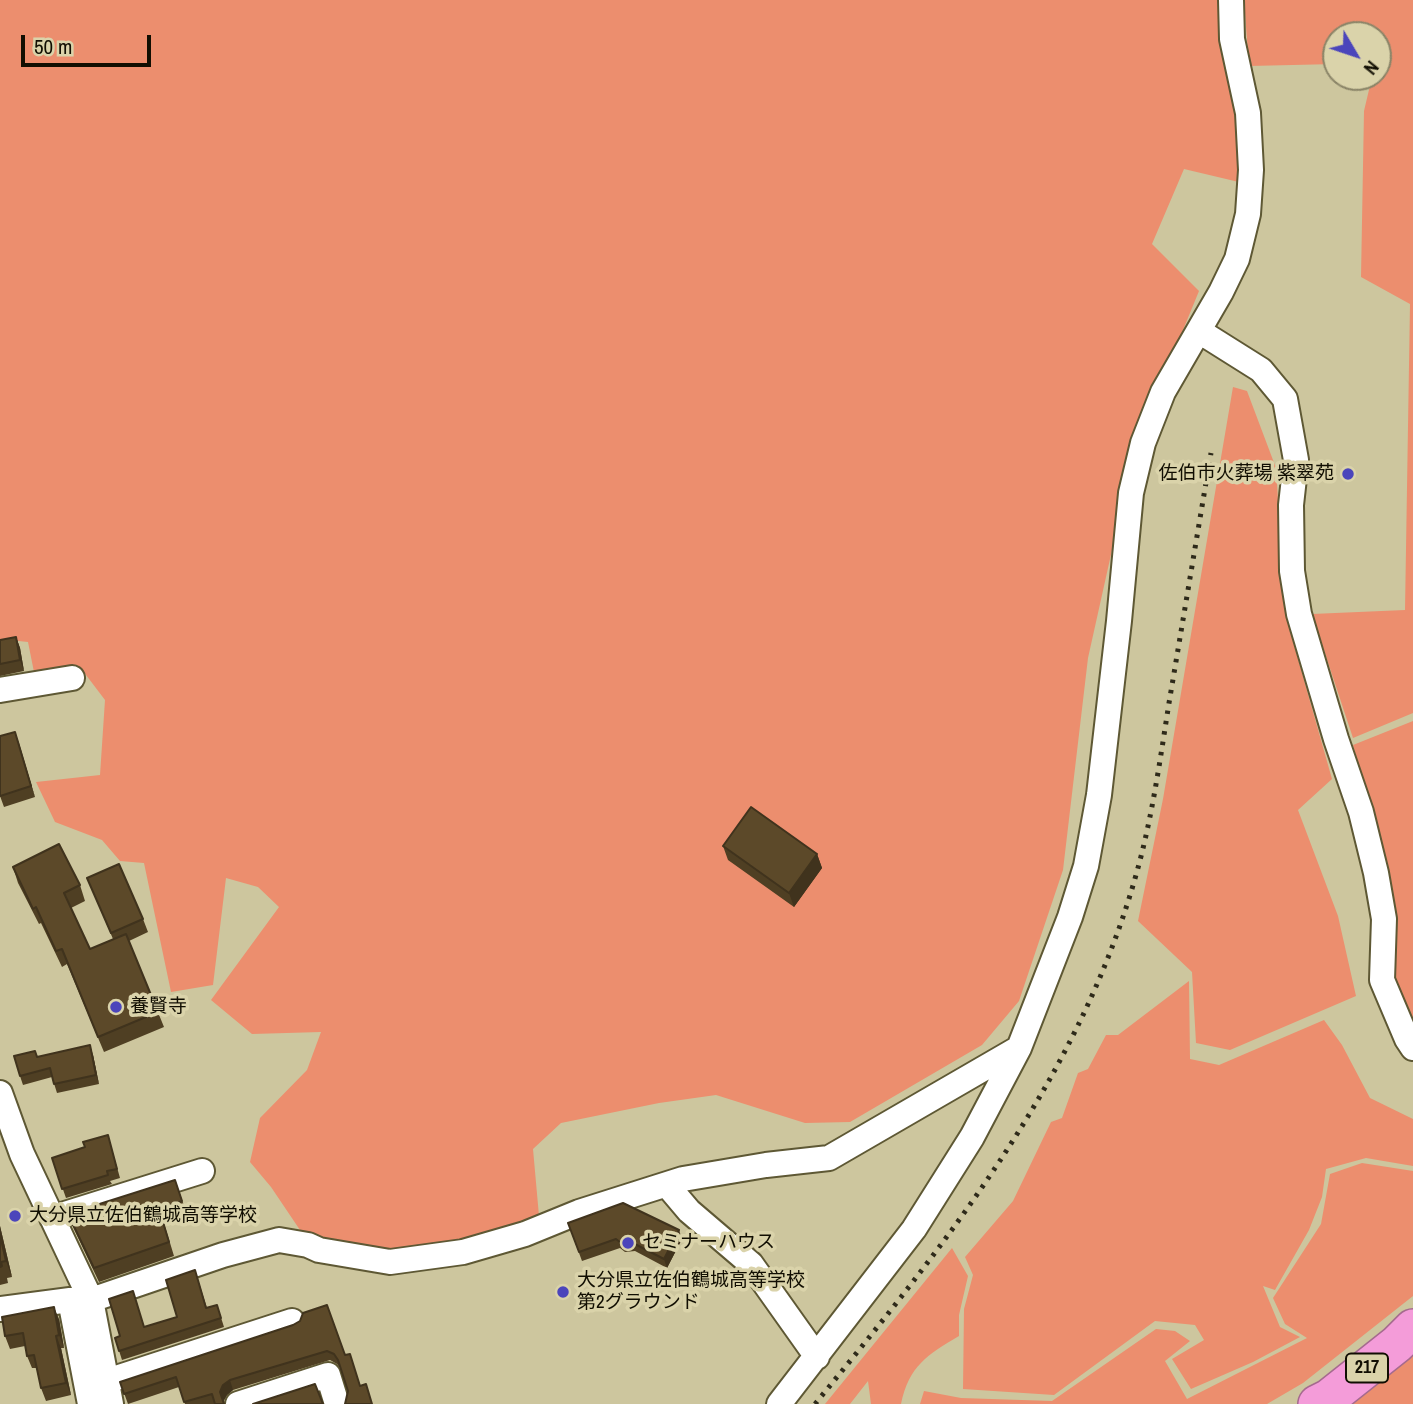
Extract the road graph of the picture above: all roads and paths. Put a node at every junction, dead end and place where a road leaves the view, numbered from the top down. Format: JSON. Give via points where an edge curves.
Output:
{"nodes":[{"id":1,"x":1231,"y":0,"type":"edge"},
{"id":2,"x":1199,"y":331,"type":"junction"},
{"id":3,"x":72,"y":678,"type":"dead end"},
{"id":4,"x":0,"y":690,"type":"edge"},
{"id":5,"x":1019,"y":1048,"type":"junction"},
{"id":6,"x":1413,"y":1048,"type":"edge"},
{"id":7,"x":0,"y":1093,"type":"edge"},
{"id":8,"x":202,"y":1171,"type":"dead end"},
{"id":9,"x":667,"y":1185,"type":"junction"},
{"id":10,"x":52,"y":1218,"type":"junction"},
{"id":11,"x":80,"y":1300,"type":"junction"},
{"id":12,"x":0,"y":1309,"type":"edge"},
{"id":13,"x":292,"y":1321,"type":"dead end"},
{"id":14,"x":1413,"y":1328,"type":"edge"},
{"id":15,"x":817,"y":1357,"type":"junction"},
{"id":16,"x":109,"y":1392,"type":"edge"},
{"id":17,"x":90,"y":1404,"type":"edge"},
{"id":18,"x":238,"y":1404,"type":"edge"},
{"id":19,"x":337,"y":1404,"type":"edge"},
{"id":20,"x":779,"y":1404,"type":"edge"},
{"id":21,"x":1317,"y":1404,"type":"edge"}],
"edges":[{"from":1,"to":2,"type":"street","via":[[1232,39],[1248,113],[1248,214],[1237,259]]},
{"from":2,"to":5,"type":"street","via":[[1163,392],[1140,456],[1131,493],[1099,795],[1086,866]]},
{"from":2,"to":6,"type":"street","via":[[1261,370],[1285,399],[1296,460],[1292,571],[1299,614],[1376,873],[1384,919],[1382,980]]},
{"from":3,"to":4,"type":"street"},
{"from":5,"to":9,"type":"street","via":[[973,1067],[829,1158]]},
{"from":5,"to":15,"type":"street","via":[[972,1137],[914,1229]]},
{"from":7,"to":10,"type":"street"},
{"from":8,"to":10,"type":"street"},
{"from":9,"to":11,"type":"street","via":[[463,1252],[390,1262],[279,1240]]},
{"from":9,"to":15,"type":"street","via":[[689,1211],[751,1264]]},
{"from":10,"to":11,"type":"street"},
{"from":11,"to":12,"type":"street"},
{"from":11,"to":16,"type":"street"},
{"from":11,"to":17,"type":"street"},
{"from":13,"to":16,"type":"street"},
{"from":14,"to":21,"type":"highway","number":"217"},
{"from":15,"to":20,"type":"street"},
{"from":18,"to":19,"type":"street","via":[[328,1376]]}]}
